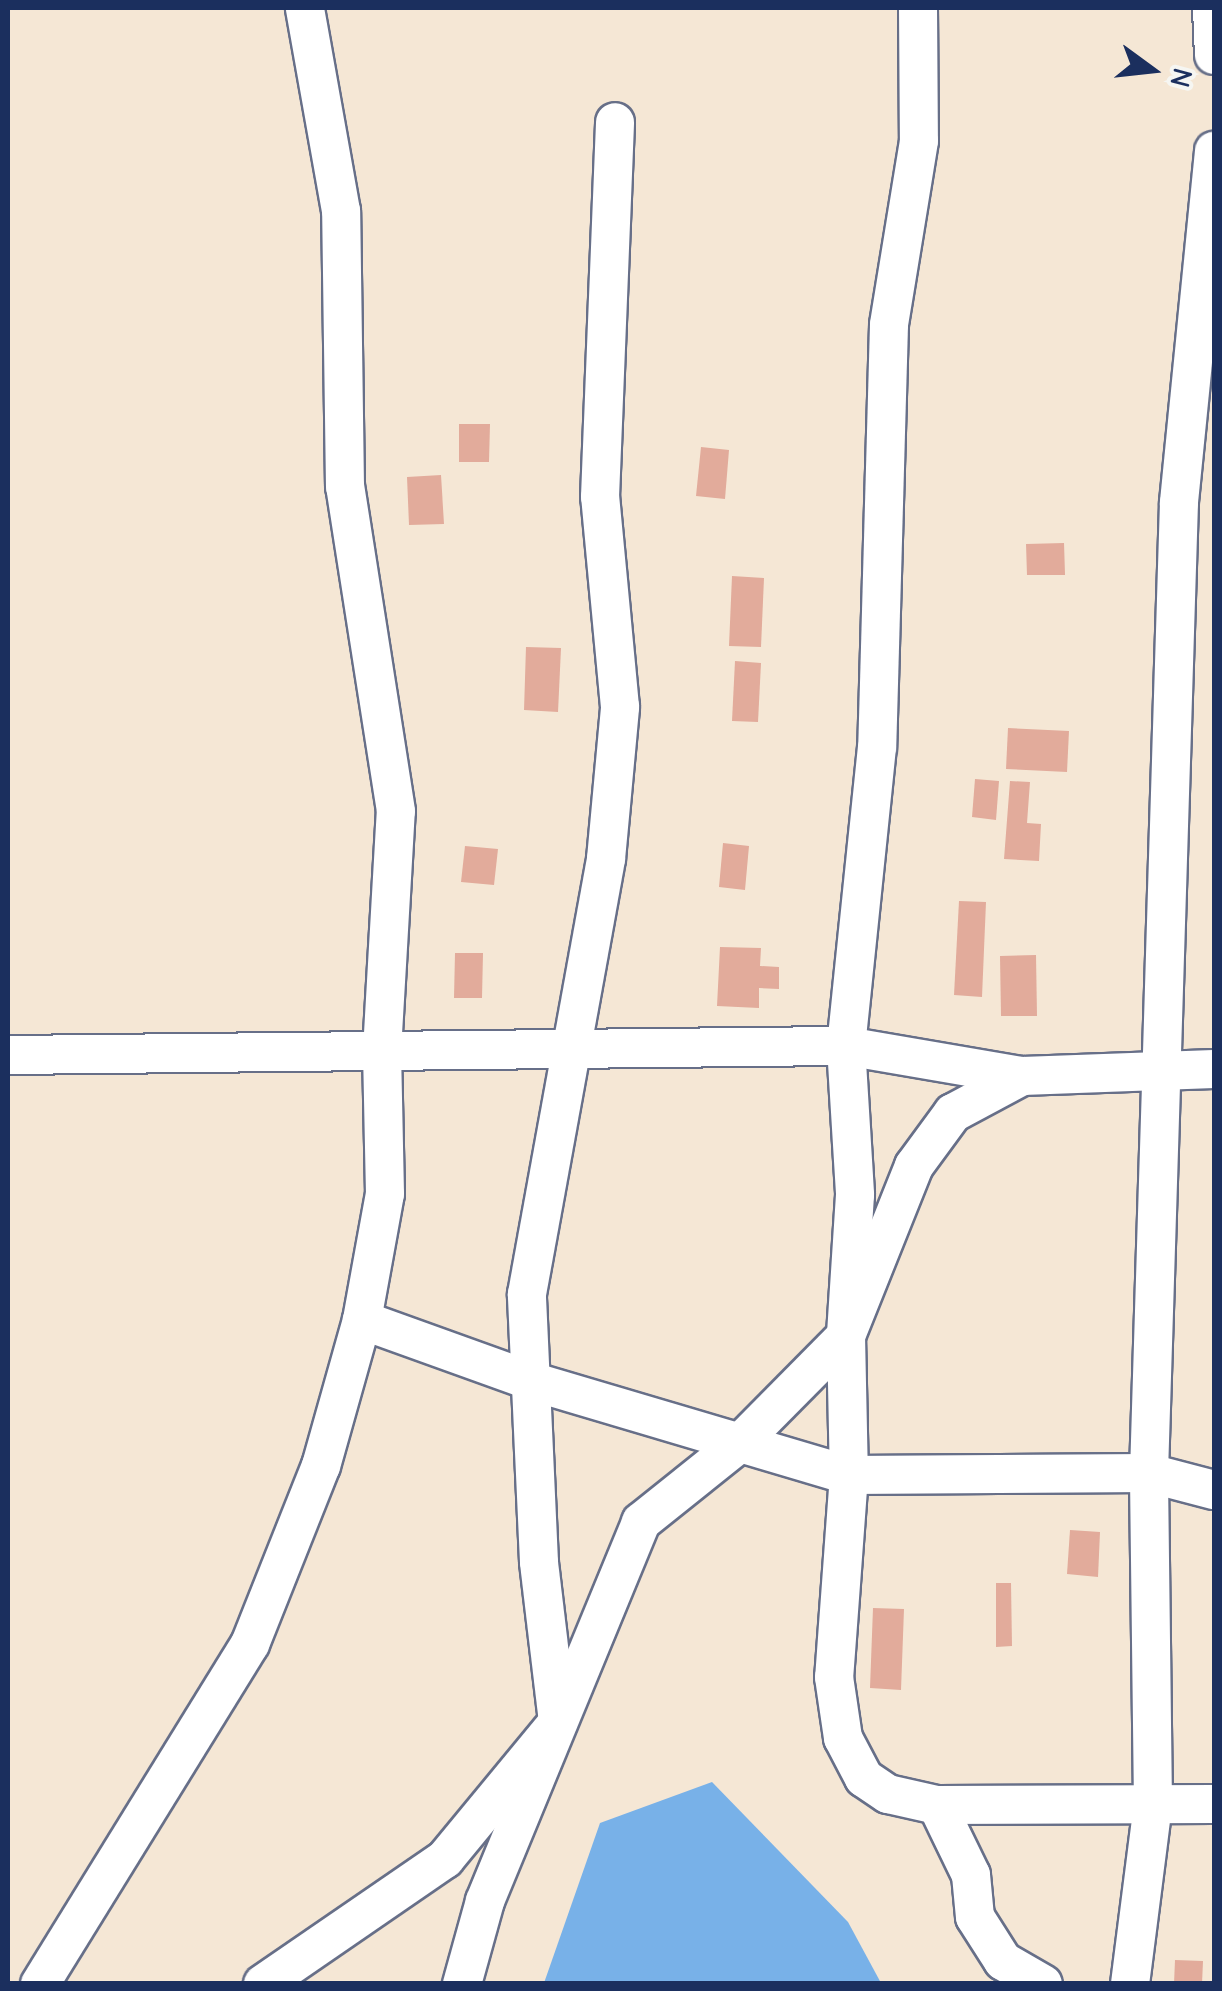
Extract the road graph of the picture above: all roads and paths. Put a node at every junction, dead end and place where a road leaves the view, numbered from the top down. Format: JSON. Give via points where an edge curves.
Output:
{"nodes":[{"id":1,"x":304,"y":8,"type":"edge"},
{"id":2,"x":918,"y":8,"type":"edge"},
{"id":3,"x":1212,"y":8,"type":"edge"},
{"id":4,"x":1214,"y":54,"type":"edge"},
{"id":5,"x":615,"y":122,"type":"dead end"},
{"id":6,"x":1214,"y":151,"type":"edge"},
{"id":7,"x":846,"y":1046,"type":"junction"},
{"id":8,"x":382,"y":1050,"type":"junction"},
{"id":9,"x":570,"y":1052,"type":"junction"},
{"id":10,"x":8,"y":1055,"type":"edge"},
{"id":11,"x":1214,"y":1069,"type":"edge"},
{"id":12,"x":1162,"y":1073,"type":"junction"},
{"id":13,"x":1022,"y":1076,"type":"junction"},
{"id":14,"x":362,"y":1320,"type":"junction"},
{"id":15,"x":846,"y":1336,"type":"junction"},
{"id":16,"x":531,"y":1381,"type":"junction"},
{"id":17,"x":741,"y":1442,"type":"junction"},
{"id":18,"x":1149,"y":1472,"type":"junction"},
{"id":19,"x":849,"y":1476,"type":"junction"},
{"id":20,"x":1214,"y":1490,"type":"edge"},
{"id":21,"x":558,"y":1722,"type":"junction"},
{"id":22,"x":1214,"y":1804,"type":"edge"},
{"id":23,"x":937,"y":1805,"type":"junction"},
{"id":24,"x":1153,"y":1805,"type":"junction"},
{"id":25,"x":40,"y":1984,"type":"edge"},
{"id":26,"x":263,"y":1984,"type":"edge"},
{"id":27,"x":462,"y":1984,"type":"edge"},
{"id":28,"x":1043,"y":1984,"type":"edge"},
{"id":29,"x":1130,"y":1984,"type":"edge"}],
"edges":[{"from":1,"to":8,"type":"street","via":[[341,211],[345,487],[396,810]]},
{"from":2,"to":7,"type":"street","via":[[919,141],[889,324],[877,747]]},
{"from":3,"to":4,"type":"street"},
{"from":5,"to":9,"type":"street","via":[[600,498],[620,707],[606,859]]},
{"from":6,"to":12,"type":"street","via":[[1179,502]]},
{"from":7,"to":9,"type":"street"},
{"from":7,"to":13,"type":"street"},
{"from":7,"to":15,"type":"street","via":[[855,1195]]},
{"from":8,"to":9,"type":"street"},
{"from":8,"to":10,"type":"street"},
{"from":8,"to":14,"type":"street","via":[[385,1194]]},
{"from":9,"to":16,"type":"street","via":[[527,1294]]},
{"from":11,"to":12,"type":"street"},
{"from":12,"to":13,"type":"street"},
{"from":12,"to":18,"type":"street"},
{"from":13,"to":15,"type":"street","via":[[953,1112],[914,1166]]},
{"from":14,"to":16,"type":"street"},
{"from":14,"to":25,"type":"street","via":[[321,1466],[250,1644]]},
{"from":15,"to":17,"type":"street"},
{"from":15,"to":19,"type":"street"},
{"from":16,"to":17,"type":"street"},
{"from":16,"to":21,"type":"street","via":[[539,1562]]},
{"from":17,"to":19,"type":"street"},
{"from":17,"to":21,"type":"street","via":[[642,1522]]},
{"from":18,"to":19,"type":"street"},
{"from":18,"to":20,"type":"street"},
{"from":18,"to":24,"type":"street"},
{"from":19,"to":23,"type":"street","via":[[834,1677],[842,1738],[864,1778],[888,1794]]},
{"from":21,"to":26,"type":"street","via":[[444,1860]]},
{"from":21,"to":27,"type":"street","via":[[485,1901]]},
{"from":22,"to":24,"type":"street"},
{"from":23,"to":24,"type":"street"},
{"from":23,"to":28,"type":"street","via":[[971,1875],[975,1917],[1003,1961]]},
{"from":24,"to":29,"type":"street"}]}
